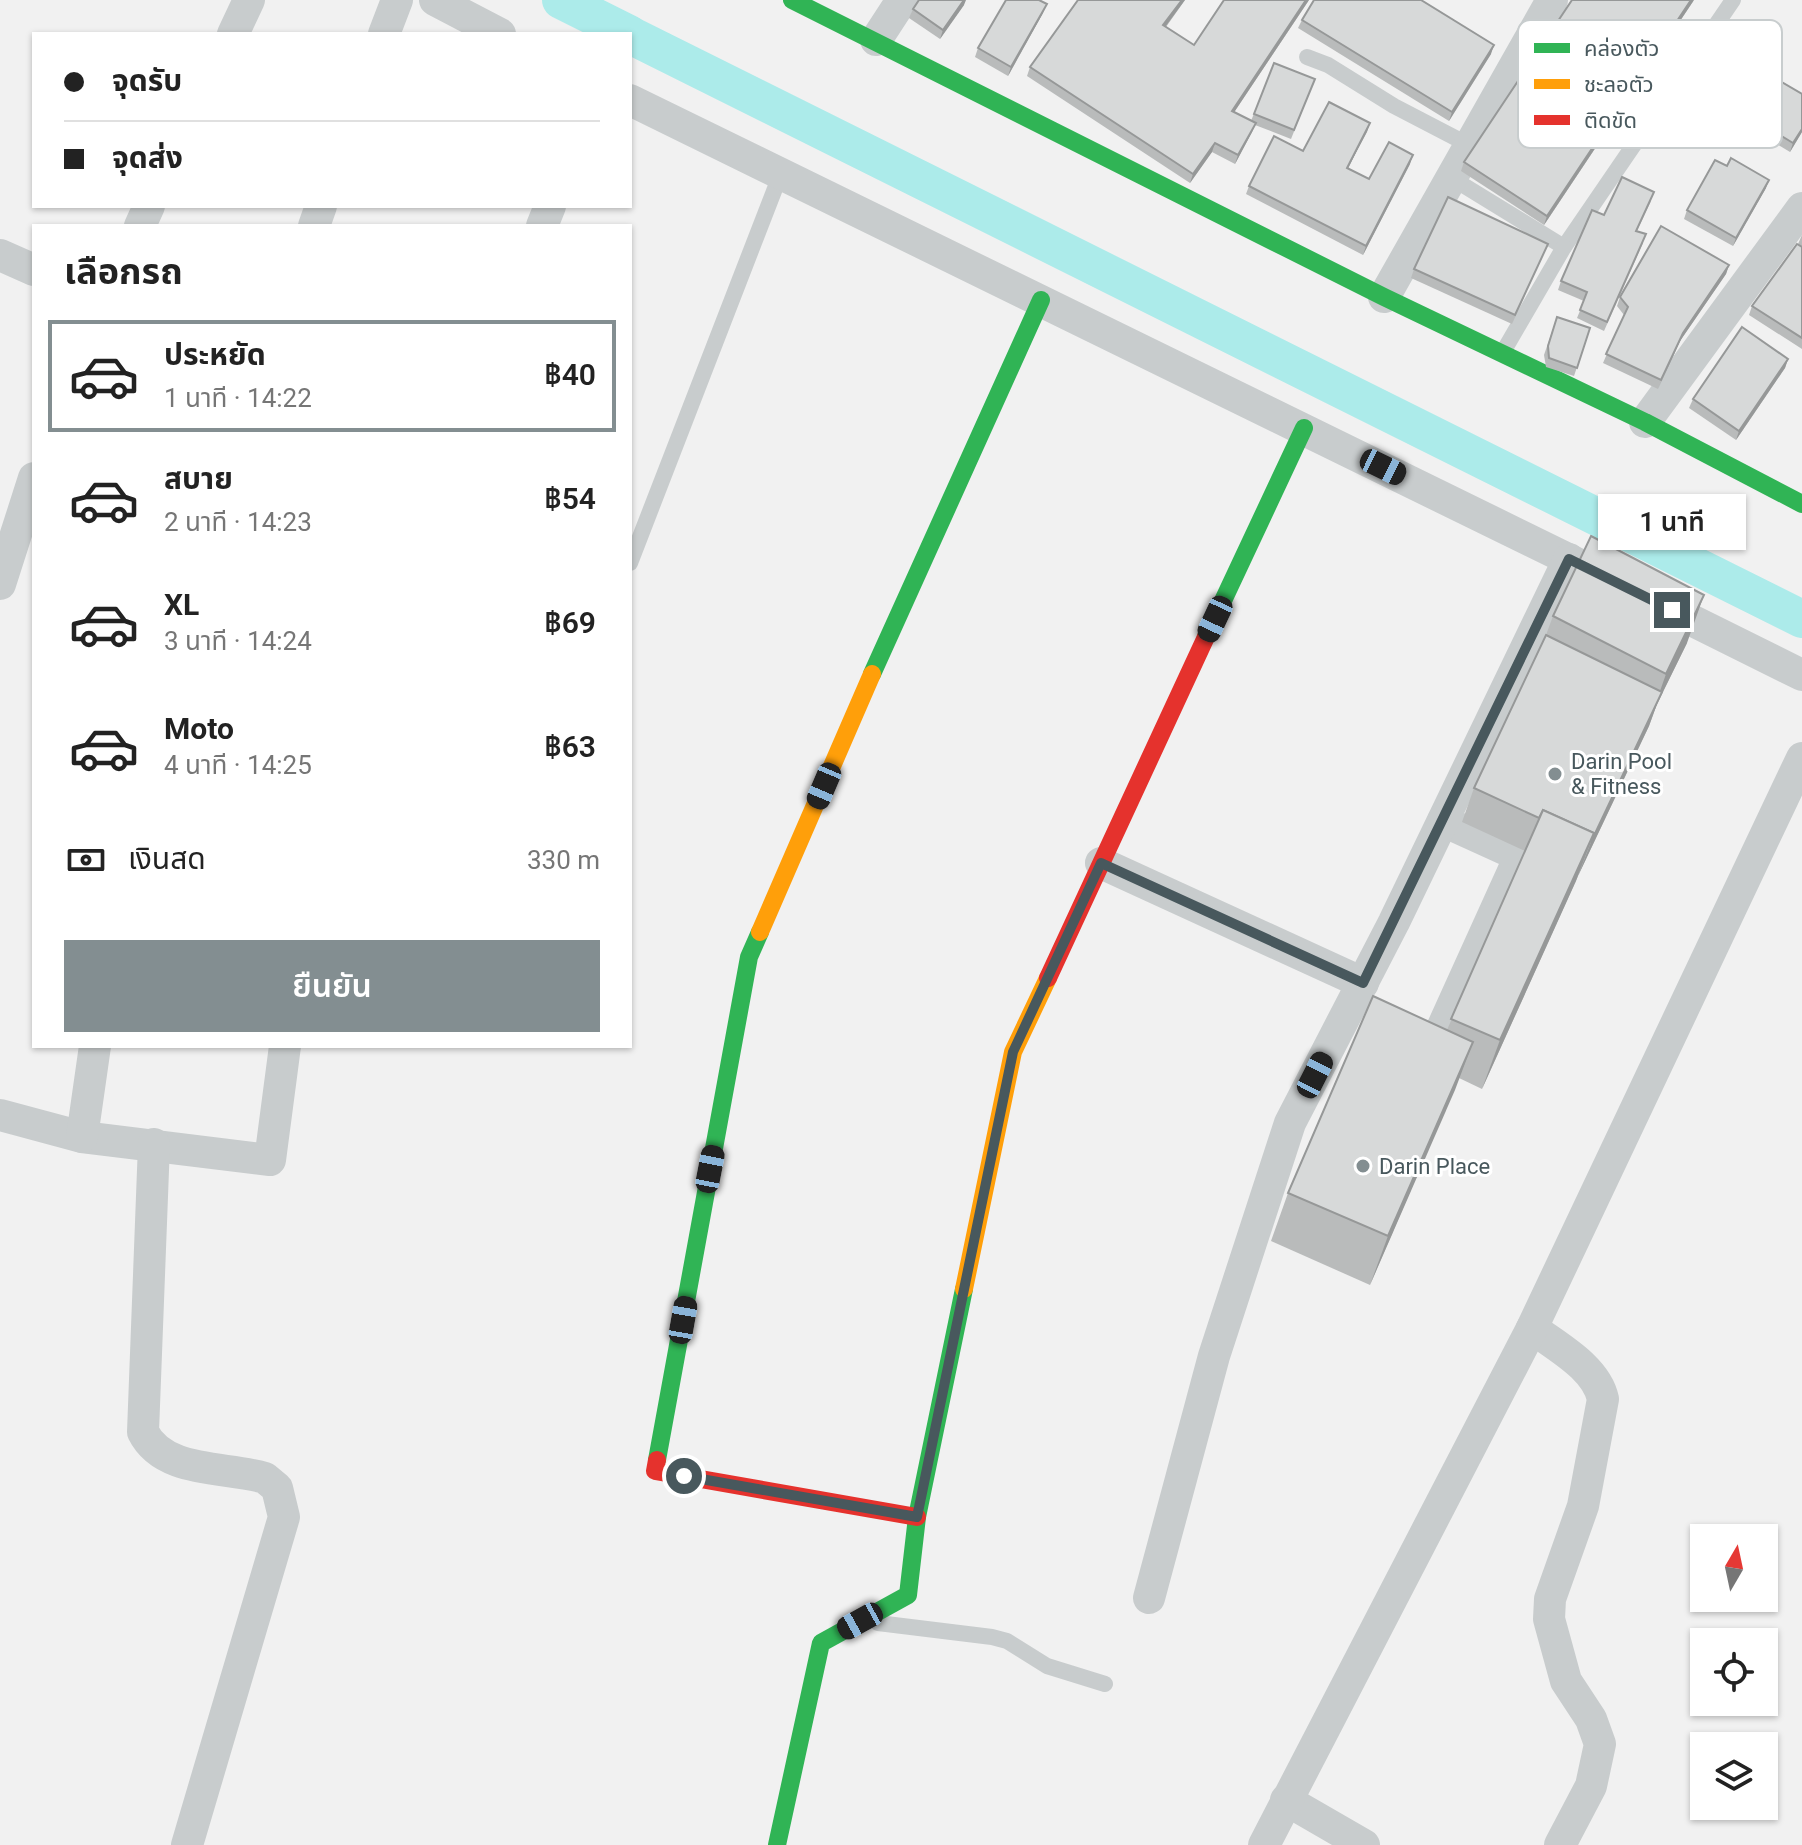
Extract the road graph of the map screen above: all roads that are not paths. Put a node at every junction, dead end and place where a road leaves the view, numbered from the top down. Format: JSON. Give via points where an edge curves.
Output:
{"nodes":[{"id":1,"x":249,"y":0,"type":"edge"},
{"id":2,"x":397,"y":0,"type":"edge"},
{"id":3,"x":435,"y":0,"type":"edge"},
{"id":4,"x":792,"y":0,"type":"edge"},
{"id":5,"x":902,"y":0,"type":"edge"},
{"id":6,"x":1552,"y":0,"type":"edge"},
{"id":7,"x":1733,"y":0,"type":"edge"},
{"id":8,"x":1541,"y":20,"type":"edge"},
{"id":9,"x":1719,"y":20,"type":"edge"},
{"id":10,"x":234,"y":32,"type":"edge"},
{"id":11,"x":385,"y":32,"type":"edge"},
{"id":12,"x":496,"y":32,"type":"edge"},
{"id":13,"x":876,"y":40,"type":"junction"},
{"id":14,"x":1307,"y":57,"type":"dead end"},
{"id":15,"x":1518,"y":59,"type":"edge"},
{"id":16,"x":632,"y":101,"type":"edge"},
{"id":17,"x":1469,"y":145,"type":"junction"},
{"id":18,"x":1632,"y":148,"type":"edge"},
{"id":19,"x":781,"y":173,"type":"junction"},
{"id":20,"x":1450,"y":177,"type":"junction"},
{"id":21,"x":1802,"y":208,"type":"edge"},
{"id":22,"x":1564,"y":247,"type":"junction"},
{"id":23,"x":0,"y":255,"type":"edge"},
{"id":24,"x":32,"y":269,"type":"edge"},
{"id":25,"x":1384,"y":297,"type":"junction"},
{"id":26,"x":1041,"y":300,"type":"junction"},
{"id":27,"x":1502,"y":354,"type":"junction"},
{"id":28,"x":1645,"y":422,"type":"junction"},
{"id":29,"x":1304,"y":428,"type":"junction"},
{"id":30,"x":32,"y":481,"type":"edge"},
{"id":31,"x":1802,"y":504,"type":"edge"},
{"id":32,"x":10,"y":509,"type":"edge"},
{"id":33,"x":632,"y":558,"type":"edge"},
{"id":34,"x":1569,"y":559,"type":"junction"},
{"id":35,"x":0,"y":584,"type":"edge"},
{"id":36,"x":1802,"y":675,"type":"edge"},
{"id":37,"x":1802,"y":758,"type":"edge"},
{"id":38,"x":1443,"y":821,"type":"junction"},
{"id":39,"x":1101,"y":863,"type":"junction"},
{"id":40,"x":1363,"y":983,"type":"junction"},
{"id":41,"x":1368,"y":1040,"type":"junction"},
{"id":42,"x":95,"y":1048,"type":"edge"},
{"id":43,"x":285,"y":1048,"type":"edge"},
{"id":44,"x":0,"y":1115,"type":"edge"},
{"id":45,"x":82,"y":1137,"type":"junction"},
{"id":46,"x":154,"y":1144,"type":"junction"},
{"id":47,"x":1532,"y":1328,"type":"junction"},
{"id":48,"x":917,"y":1517,"type":"junction"},
{"id":49,"x":1149,"y":1598,"type":"dead end"},
{"id":50,"x":860,"y":1621,"type":"junction"},
{"id":51,"x":1105,"y":1684,"type":"dead end"},
{"id":52,"x":1286,"y":1800,"type":"junction"},
{"id":53,"x":187,"y":1845,"type":"edge"},
{"id":54,"x":777,"y":1845,"type":"edge"},
{"id":55,"x":1264,"y":1845,"type":"edge"},
{"id":56,"x":1364,"y":1845,"type":"edge"},
{"id":57,"x":1560,"y":1845,"type":"edge"}],
"edges":[{"from":1,"to":10,"type":"street"},
{"from":2,"to":11,"type":"street"},
{"from":3,"to":12,"type":"street"},
{"from":4,"to":13,"type":"street"},
{"from":5,"to":13,"type":"street"},
{"from":6,"to":8,"type":"street"},
{"from":7,"to":9,"type":"lane"},
{"from":13,"to":25,"type":"street"},
{"from":14,"to":17,"type":"lane"},
{"from":15,"to":17,"type":"street"},
{"from":16,"to":19,"type":"street"},
{"from":17,"to":20,"type":"street"},
{"from":18,"to":22,"type":"lane"},
{"from":19,"to":26,"type":"street"},
{"from":19,"to":33,"type":"lane"},
{"from":20,"to":22,"type":"lane"},
{"from":20,"to":25,"type":"street"},
{"from":21,"to":28,"type":"street"},
{"from":22,"to":27,"type":"lane"},
{"from":23,"to":24,"type":"street"},
{"from":25,"to":27,"type":"street"},
{"from":26,"to":29,"type":"street"},
{"from":26,"to":48,"type":"street","via":[[749,957],[655,1471]]},
{"from":27,"to":28,"type":"street"},
{"from":28,"to":31,"type":"street"},
{"from":29,"to":34,"type":"street"},
{"from":29,"to":39,"type":"street"},
{"from":30,"to":32,"type":"street"},
{"from":32,"to":35,"type":"street"},
{"from":34,"to":36,"type":"street"},
{"from":34,"to":38,"type":"street"},
{"from":37,"to":47,"type":"street"},
{"from":38,"to":40,"type":"street"},
{"from":38,"to":41,"type":"street","via":[[1520,856],[1425,1066]]},
{"from":39,"to":40,"type":"street"},
{"from":39,"to":48,"type":"street","via":[[1013,1052]]},
{"from":40,"to":41,"type":"street"},
{"from":41,"to":49,"type":"street","via":[[1290,1123],[1214,1356]]},
{"from":42,"to":45,"type":"street"},
{"from":43,"to":46,"type":"street","via":[[270,1160]]},
{"from":44,"to":45,"type":"street"},
{"from":45,"to":46,"type":"street"},
{"from":46,"to":53,"type":"street","via":[[143,1432],[168,1459],[265,1478],[277,1488],[284,1517]]},
{"from":47,"to":52,"type":"street"},
{"from":47,"to":57,"type":"street","via":[[1583,1367],[1600,1385],[1603,1399],[1583,1506],[1550,1599],[1549,1619],[1566,1681],[1600,1744],[1591,1786]]},
{"from":48,"to":50,"type":"street","via":[[908,1595]]},
{"from":50,"to":51,"type":"lane","via":[[992,1637],[1047,1666]]},
{"from":50,"to":54,"type":"street","via":[[821,1643]]},
{"from":52,"to":55,"type":"street"},
{"from":52,"to":56,"type":"street"}]}
